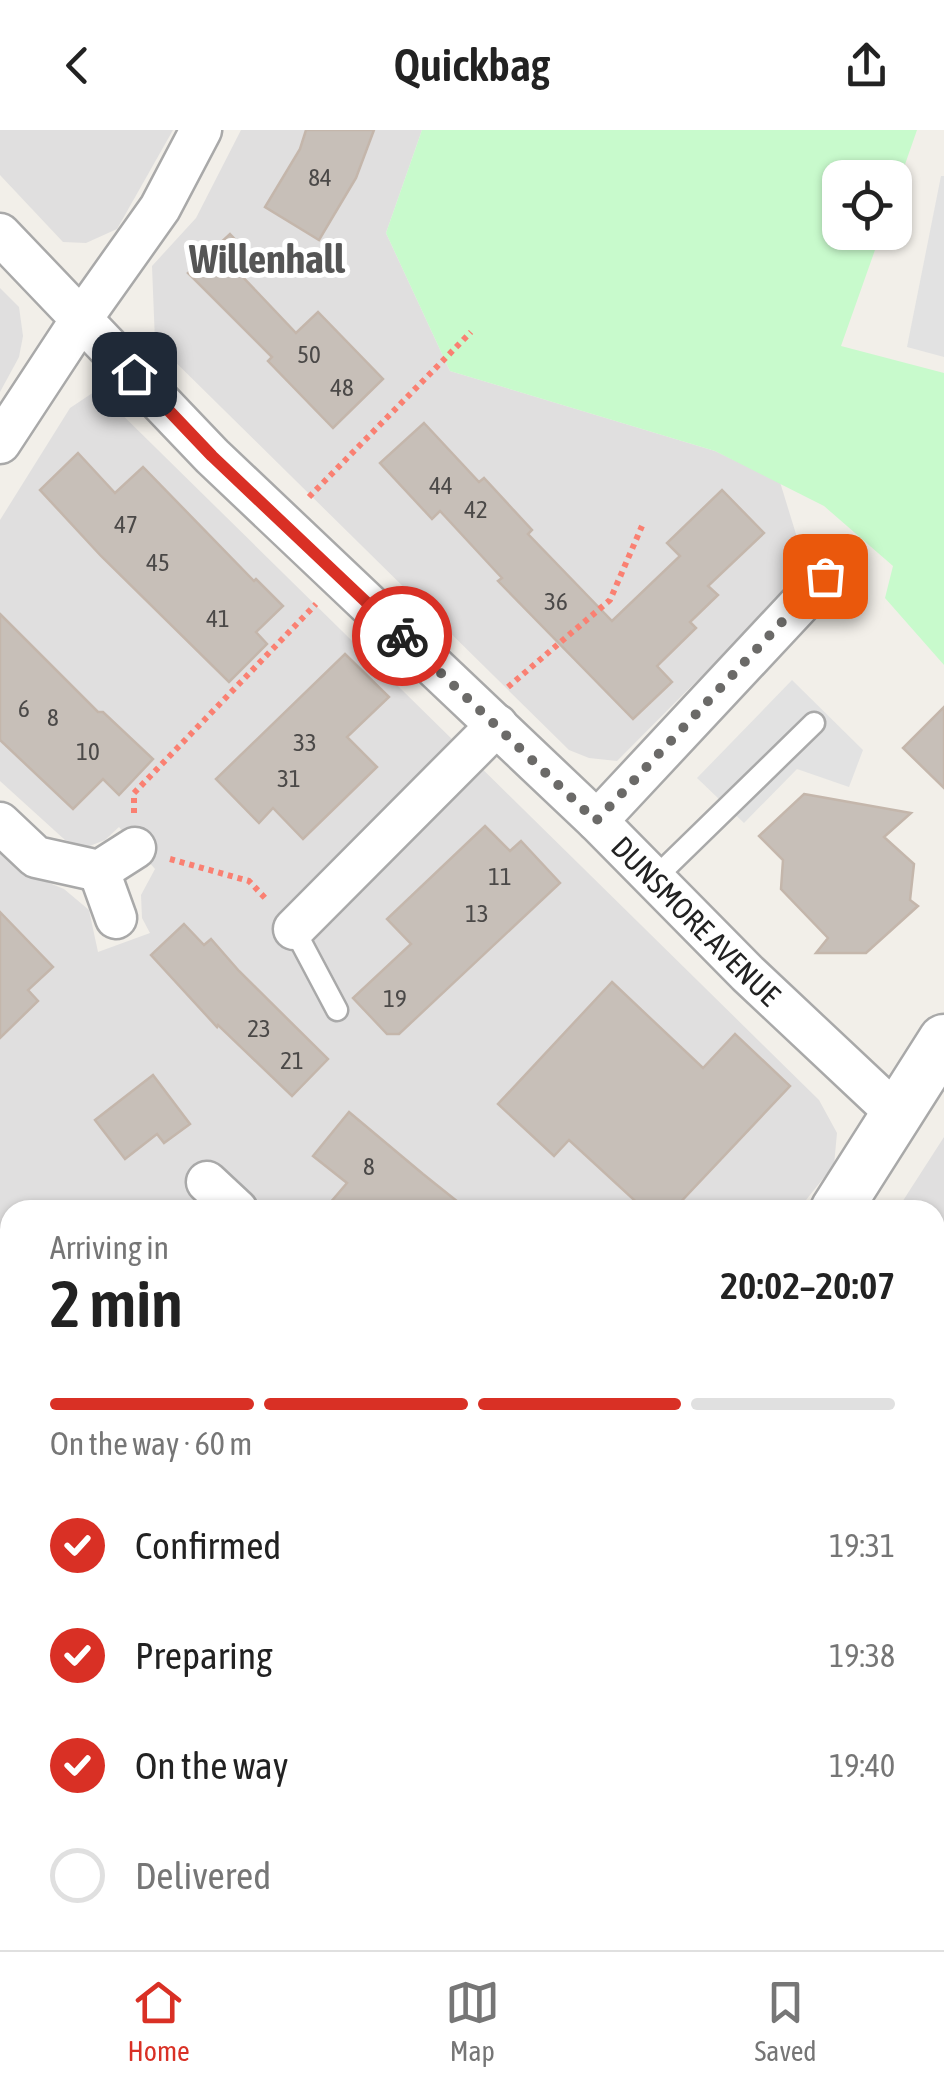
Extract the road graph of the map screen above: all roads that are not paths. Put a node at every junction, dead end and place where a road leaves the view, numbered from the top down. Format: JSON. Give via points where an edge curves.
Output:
{"nodes":[{"id":1,"x":201,"y":130,"type":"edge"},
{"id":2,"x":0,"y":234,"type":"edge"},
{"id":3,"x":82,"y":318,"type":"junction"},
{"id":4,"x":0,"y":443,"type":"edge"},
{"id":5,"x":825,"y":576,"type":"dead end"},
{"id":6,"x":489,"y":718,"type":"junction"},
{"id":7,"x":814,"y":723,"type":"dead end"},
{"id":8,"x":596,"y":821,"type":"junction"},
{"id":9,"x":0,"y":823,"type":"edge"},
{"id":10,"x":134,"y":848,"type":"road end"},
{"id":11,"x":99,"y":871,"type":"junction"},
{"id":12,"x":654,"y":879,"type":"junction"},
{"id":13,"x":116,"y":918,"type":"dead end"},
{"id":14,"x":294,"y":929,"type":"joint"},
{"id":15,"x":337,"y":1010,"type":"dead end"},
{"id":16,"x":944,"y":1040,"type":"edge"},
{"id":17,"x":898,"y":1115,"type":"junction"},
{"id":18,"x":208,"y":1182,"type":"dead end"},
{"id":19,"x":227,"y":1200,"type":"edge"},
{"id":20,"x":843,"y":1200,"type":"edge"}],
"edges":[{"from":1,"to":3,"type":"street","via":[[160,208]]},
{"from":2,"to":3,"type":"street","name":"DUNSMORE AVENUE"},
{"from":3,"to":4,"type":"street"},
{"from":3,"to":6,"type":"street","name":"DUNSMORE AVENUE","via":[[212,456]]},
{"from":5,"to":8,"type":"street"},
{"from":6,"to":8,"type":"street","name":"DUNSMORE AVENUE"},
{"from":6,"to":14,"type":"street"},
{"from":7,"to":12,"type":"lane"},
{"from":8,"to":12,"type":"street","name":"DUNSMORE AVENUE"},
{"from":9,"to":11,"type":"street","via":[[36,857]]},
{"from":10,"to":11,"type":"street"},
{"from":11,"to":13,"type":"street"},
{"from":12,"to":17,"type":"street","name":"DUNSMORE AVENUE"},
{"from":14,"to":15,"type":"lane"},
{"from":16,"to":17,"type":"street"},
{"from":17,"to":20,"type":"street"},
{"from":18,"to":19,"type":"street"}]}
